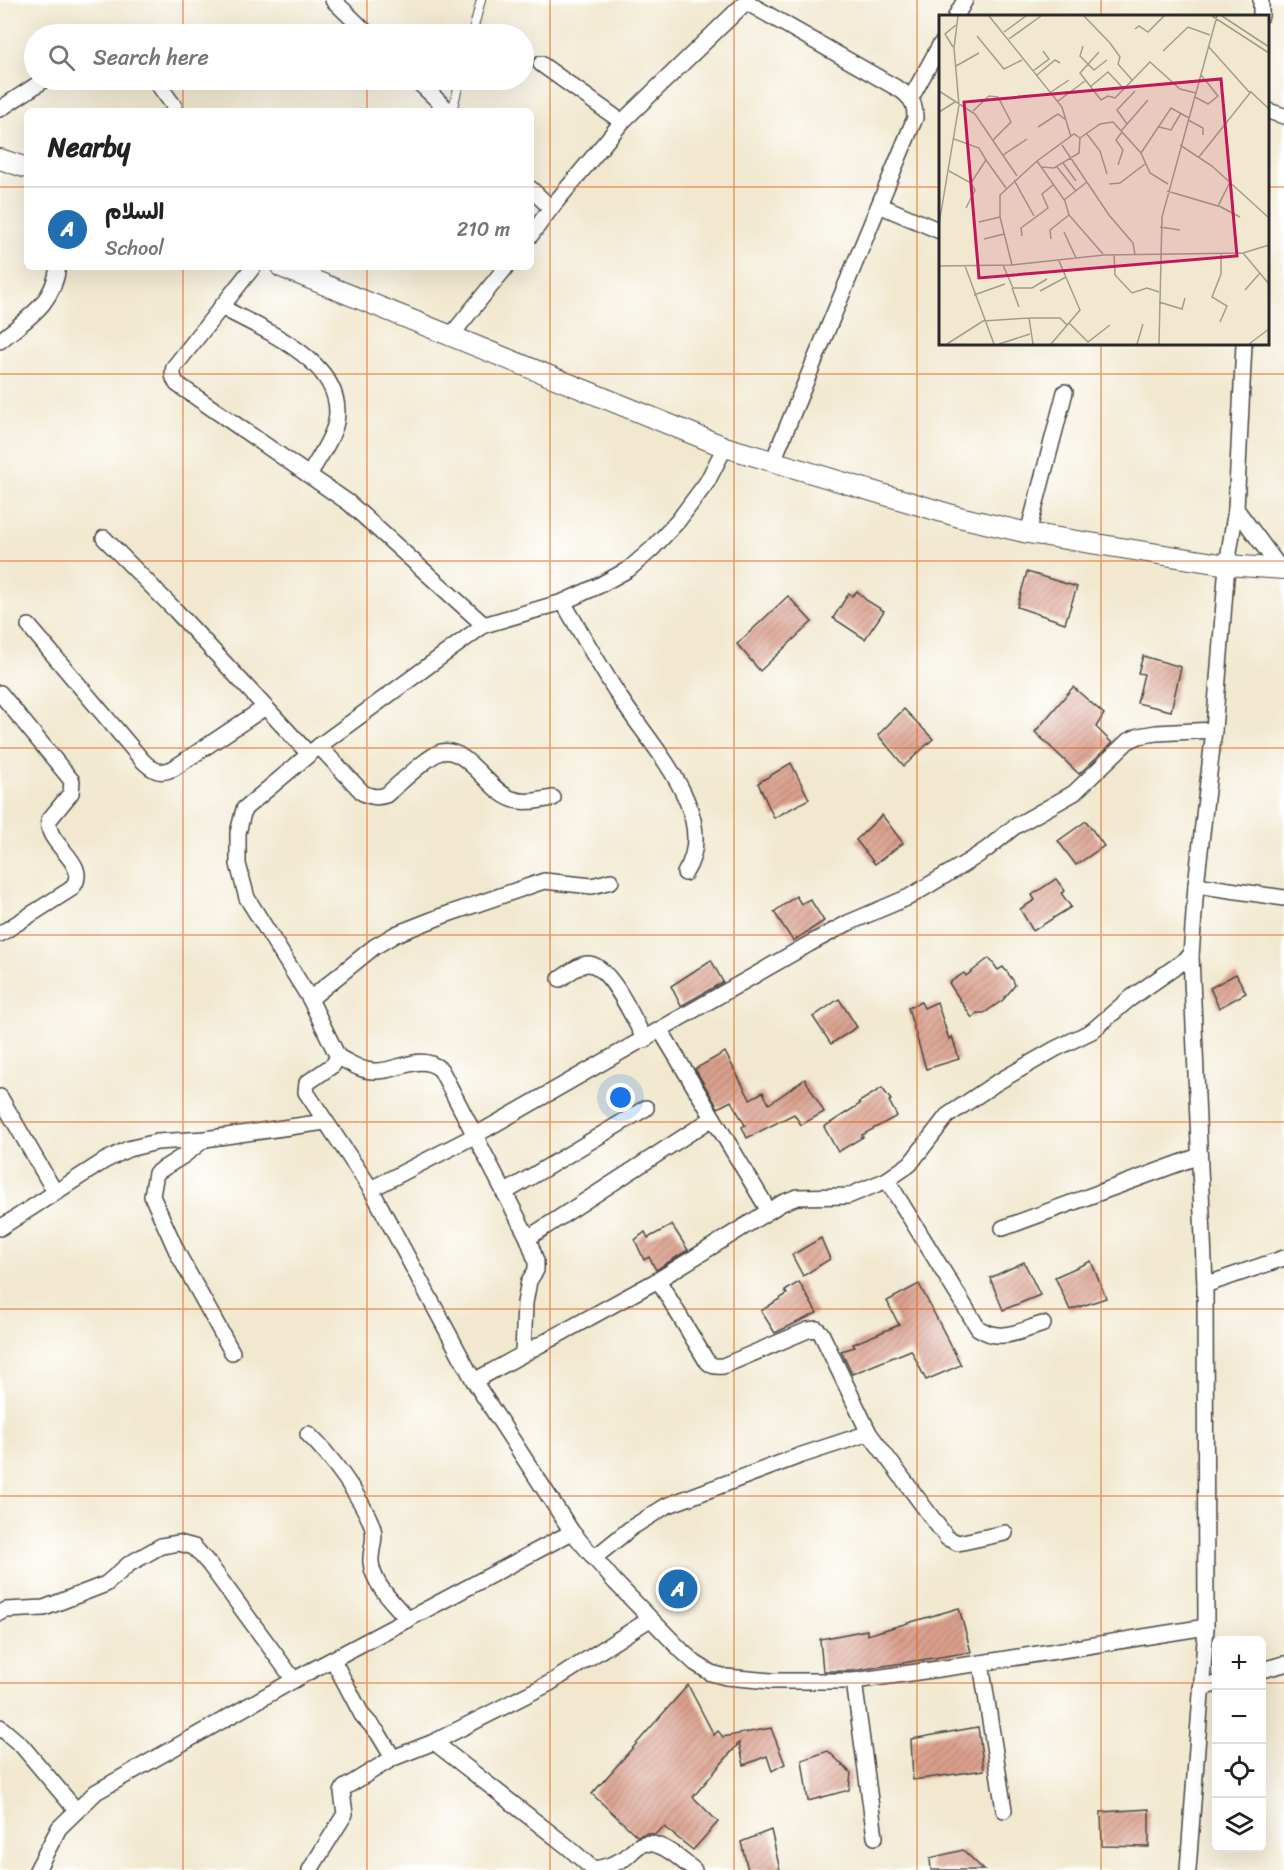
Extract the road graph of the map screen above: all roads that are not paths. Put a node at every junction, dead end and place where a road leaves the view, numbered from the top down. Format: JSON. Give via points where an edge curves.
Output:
{"nodes":[{"id":1,"x":333,"y":0,"type":"edge"},
{"id":2,"x":481,"y":0,"type":"edge"},
{"id":3,"x":965,"y":0,"type":"edge"},
{"id":4,"x":747,"y":1,"type":"edge"},
{"id":5,"x":957,"y":15,"type":"edge"},
{"id":6,"x":358,"y":24,"type":"edge"},
{"id":7,"x":475,"y":24,"type":"edge"},
{"id":8,"x":939,"y":47,"type":"edge"},
{"id":9,"x":540,"y":64,"type":"dead end"},
{"id":10,"x":29,"y":90,"type":"edge"},
{"id":11,"x":162,"y":90,"type":"edge"},
{"id":12,"x":427,"y":90,"type":"edge"},
{"id":13,"x":457,"y":90,"type":"edge"},
{"id":14,"x":911,"y":98,"type":"junction"},
{"id":15,"x":174,"y":108,"type":"edge"},
{"id":16,"x":448,"y":108,"type":"edge"},
{"id":17,"x":452,"y":108,"type":"edge"},
{"id":18,"x":0,"y":109,"type":"edge"},
{"id":19,"x":1269,"y":111,"type":"edge"},
{"id":20,"x":1284,"y":116,"type":"edge"},
{"id":21,"x":622,"y":122,"type":"junction"},
{"id":22,"x":0,"y":159,"type":"edge"},
{"id":23,"x":24,"y":167,"type":"edge"},
{"id":24,"x":534,"y":192,"type":"edge"},
{"id":25,"x":879,"y":205,"type":"junction"},
{"id":26,"x":551,"y":208,"type":"junction"},
{"id":27,"x":534,"y":231,"type":"edge"},
{"id":28,"x":939,"y":231,"type":"edge"},
{"id":29,"x":58,"y":270,"type":"edge"},
{"id":30,"x":251,"y":270,"type":"edge"},
{"id":31,"x":288,"y":270,"type":"edge"},
{"id":32,"x":504,"y":270,"type":"edge"},
{"id":33,"x":221,"y":307,"type":"junction"},
{"id":34,"x":450,"y":337,"type":"junction"},
{"id":35,"x":0,"y":341,"type":"edge"},
{"id":36,"x":1245,"y":345,"type":"edge"},
{"id":37,"x":1065,"y":392,"type":"dead end"},
{"id":38,"x":725,"y":447,"type":"junction"},
{"id":39,"x":773,"y":461,"type":"junction"},
{"id":40,"x":309,"y":475,"type":"junction"},
{"id":41,"x":1236,"y":509,"type":"junction"},
{"id":42,"x":1028,"y":533,"type":"junction"},
{"id":43,"x":104,"y":538,"type":"dead end"},
{"id":44,"x":1227,"y":565,"type":"junction"},
{"id":45,"x":1282,"y":569,"type":"edge"},
{"id":46,"x":563,"y":602,"type":"junction"},
{"id":47,"x":484,"y":625,"type":"junction"},
{"id":48,"x":29,"y":626,"type":"dead end"},
{"id":49,"x":3,"y":703,"type":"edge"},
{"id":50,"x":264,"y":708,"type":"junction"},
{"id":51,"x":1214,"y":730,"type":"junction"},
{"id":52,"x":314,"y":750,"type":"junction"},
{"id":53,"x":553,"y":798,"type":"dead end"},
{"id":54,"x":685,"y":873,"type":"dead end"},
{"id":55,"x":611,"y":881,"type":"dead end"},
{"id":56,"x":1196,"y":885,"type":"junction"},
{"id":57,"x":1284,"y":898,"type":"edge"},
{"id":58,"x":0,"y":934,"type":"edge"},
{"id":59,"x":1191,"y":956,"type":"junction"},
{"id":60,"x":560,"y":979,"type":"dead end"},
{"id":61,"x":310,"y":999,"type":"junction"},
{"id":62,"x":661,"y":1031,"type":"junction"},
{"id":63,"x":645,"y":1040,"type":"junction"},
{"id":64,"x":338,"y":1057,"type":"junction"},
{"id":65,"x":0,"y":1097,"type":"edge"},
{"id":66,"x":646,"y":1108,"type":"dead end"},
{"id":67,"x":713,"y":1118,"type":"junction"},
{"id":68,"x":325,"y":1122,"type":"junction"},
{"id":69,"x":474,"y":1136,"type":"junction"},
{"id":70,"x":205,"y":1139,"type":"junction"},
{"id":71,"x":1199,"y":1156,"type":"junction"},
{"id":72,"x":887,"y":1180,"type":"junction"},
{"id":73,"x":371,"y":1189,"type":"junction"},
{"id":74,"x":55,"y":1192,"type":"junction"},
{"id":75,"x":504,"y":1193,"type":"junction"},
{"id":76,"x":769,"y":1210,"type":"junction"},
{"id":77,"x":0,"y":1228,"type":"edge"},
{"id":78,"x":1004,"y":1228,"type":"dead end"},
{"id":79,"x":528,"y":1238,"type":"junction"},
{"id":80,"x":1284,"y":1258,"type":"edge"},
{"id":81,"x":658,"y":1280,"type":"junction"},
{"id":82,"x":1205,"y":1285,"type":"junction"},
{"id":83,"x":1043,"y":1324,"type":"dead end"},
{"id":84,"x":232,"y":1352,"type":"dead end"},
{"id":85,"x":523,"y":1354,"type":"junction"},
{"id":86,"x":474,"y":1381,"type":"junction"},
{"id":87,"x":869,"y":1433,"type":"junction"},
{"id":88,"x":308,"y":1434,"type":"dead end"},
{"id":89,"x":572,"y":1532,"type":"junction"},
{"id":90,"x":1005,"y":1533,"type":"dead end"},
{"id":91,"x":594,"y":1558,"type":"junction"},
{"id":92,"x":0,"y":1613,"type":"edge"},
{"id":93,"x":650,"y":1618,"type":"junction"},
{"id":94,"x":408,"y":1620,"type":"junction"},
{"id":95,"x":1206,"y":1627,"type":"junction"},
{"id":96,"x":333,"y":1660,"type":"junction"},
{"id":97,"x":981,"y":1663,"type":"junction"},
{"id":98,"x":1284,"y":1664,"type":"edge"},
{"id":99,"x":1266,"y":1669,"type":"edge"},
{"id":100,"x":294,"y":1680,"type":"junction"},
{"id":101,"x":854,"y":1681,"type":"junction"},
{"id":102,"x":1212,"y":1685,"type":"edge"},
{"id":103,"x":1201,"y":1688,"type":"junction"},
{"id":104,"x":0,"y":1727,"type":"edge"},
{"id":105,"x":434,"y":1742,"type":"junction"},
{"id":106,"x":393,"y":1758,"type":"junction"},
{"id":107,"x":76,"y":1810,"type":"junction"},
{"id":108,"x":1004,"y":1810,"type":"dead end"},
{"id":109,"x":875,"y":1837,"type":"dead end"},
{"id":110,"x":593,"y":1869,"type":"edge"},
{"id":111,"x":37,"y":1870,"type":"edge"},
{"id":112,"x":310,"y":1870,"type":"edge"},
{"id":113,"x":694,"y":1870,"type":"edge"},
{"id":114,"x":1188,"y":1870,"type":"edge"}],
"edges":[{"from":1,"to":6,"type":"street"},
{"from":2,"to":7,"type":"lane"},
{"from":3,"to":5,"type":"street"},
{"from":4,"to":14,"type":"street"},
{"from":4,"to":21,"type":"street"},
{"from":8,"to":14,"type":"street"},
{"from":9,"to":21,"type":"street"},
{"from":10,"to":18,"type":"street"},
{"from":11,"to":15,"type":"street"},
{"from":12,"to":16,"type":"street"},
{"from":13,"to":17,"type":"lane"},
{"from":14,"to":25,"type":"street","via":[[915,118]]},
{"from":19,"to":20,"type":"street"},
{"from":21,"to":26,"type":"street"},
{"from":22,"to":23,"type":"street"},
{"from":24,"to":26,"type":"street"},
{"from":25,"to":28,"type":"street"},
{"from":25,"to":39,"type":"street"},
{"from":26,"to":27,"type":"street"},
{"from":29,"to":35,"type":"street","via":[[56,283],[44,303]]},
{"from":30,"to":33,"type":"street"},
{"from":31,"to":34,"type":"street"},
{"from":32,"to":34,"type":"street"},
{"from":33,"to":40,"type":"street","via":[[307,355],[335,393],[335,425]]},
{"from":33,"to":40,"type":"street","via":[[174,367],[174,379]]},
{"from":34,"to":38,"type":"street"},
{"from":36,"to":41,"type":"street"},
{"from":37,"to":42,"type":"street"},
{"from":38,"to":39,"type":"street"},
{"from":38,"to":46,"type":"street","via":[[707,482],[652,549],[629,569]]},
{"from":39,"to":42,"type":"street","via":[[959,517]]},
{"from":40,"to":47,"type":"street","via":[[348,503]]},
{"from":41,"to":44,"type":"street"},
{"from":41,"to":45,"type":"street"},
{"from":42,"to":44,"type":"street"},
{"from":43,"to":50,"type":"street"},
{"from":44,"to":45,"type":"street"},
{"from":44,"to":51,"type":"street"},
{"from":46,"to":47,"type":"street"},
{"from":46,"to":54,"type":"street","via":[[668,767],[690,809],[695,846]]},
{"from":47,"to":52,"type":"street"},
{"from":48,"to":50,"type":"street","via":[[142,760],[159,772],[174,768]]},
{"from":49,"to":58,"type":"street","via":[[72,781],[71,794],[48,825],[78,872],[78,879],[71,889]]},
{"from":50,"to":52,"type":"street"},
{"from":51,"to":56,"type":"street"},
{"from":51,"to":62,"type":"street","via":[[1156,733],[1128,741],[1074,793],[1023,821],[959,867],[909,897],[809,944]]},
{"from":52,"to":53,"type":"street","via":[[371,797],[386,795],[434,755],[447,752],[466,760],[508,798]]},
{"from":52,"to":61,"type":"street","via":[[244,809],[238,833],[238,864],[247,898]]},
{"from":55,"to":61,"type":"street","via":[[592,886],[544,881],[396,934]]},
{"from":56,"to":57,"type":"street"},
{"from":56,"to":59,"type":"street"},
{"from":59,"to":71,"type":"street"},
{"from":59,"to":72,"type":"street","via":[[1092,1031],[996,1083],[947,1116],[910,1164]]},
{"from":60,"to":63,"type":"street","via":[[584,965],[597,966],[615,987]]},
{"from":61,"to":64,"type":"street"},
{"from":62,"to":63,"type":"street"},
{"from":62,"to":67,"type":"street"},
{"from":63,"to":69,"type":"street"},
{"from":64,"to":68,"type":"street","via":[[337,1062],[305,1087]]},
{"from":64,"to":69,"type":"street","via":[[371,1072],[424,1061],[435,1065]]},
{"from":65,"to":74,"type":"street"},
{"from":66,"to":75,"type":"street"},
{"from":67,"to":76,"type":"street"},
{"from":67,"to":79,"type":"street"},
{"from":68,"to":70,"type":"street"},
{"from":68,"to":73,"type":"street"},
{"from":69,"to":73,"type":"street"},
{"from":69,"to":75,"type":"street"},
{"from":70,"to":74,"type":"street","via":[[157,1142],[128,1149]]},
{"from":70,"to":84,"type":"street","via":[[156,1173],[152,1196],[178,1254]]},
{"from":71,"to":78,"type":"street"},
{"from":71,"to":82,"type":"street"},
{"from":72,"to":76,"type":"street","via":[[848,1196],[797,1197]]},
{"from":72,"to":83,"type":"street","via":[[978,1328],[998,1337]]},
{"from":73,"to":86,"type":"street"},
{"from":74,"to":77,"type":"street"},
{"from":75,"to":79,"type":"street"},
{"from":76,"to":81,"type":"street"},
{"from":79,"to":85,"type":"street","via":[[536,1270],[529,1281],[525,1303]]},
{"from":80,"to":82,"type":"street"},
{"from":81,"to":85,"type":"street"},
{"from":81,"to":87,"type":"street","via":[[705,1360],[716,1367],[817,1329]]},
{"from":82,"to":95,"type":"street"},
{"from":85,"to":86,"type":"street"},
{"from":86,"to":89,"type":"street"},
{"from":87,"to":90,"type":"street","via":[[950,1541],[958,1543]]},
{"from":87,"to":91,"type":"street","via":[[666,1506],[630,1528]]},
{"from":88,"to":94,"type":"street","via":[[330,1458],[368,1519],[374,1534],[370,1560],[374,1575]]},
{"from":89,"to":91,"type":"street"},
{"from":89,"to":94,"type":"street"},
{"from":91,"to":93,"type":"street"},
{"from":92,"to":100,"type":"street","via":[[44,1608],[106,1584],[146,1553],[179,1543],[194,1547],[209,1564]]},
{"from":93,"to":101,"type":"street","via":[[695,1663],[711,1673],[771,1681]]},
{"from":93,"to":105,"type":"street","via":[[550,1683]]},
{"from":94,"to":96,"type":"street"},
{"from":95,"to":97,"type":"street"},
{"from":95,"to":103,"type":"street"},
{"from":96,"to":100,"type":"street"},
{"from":96,"to":106,"type":"street","via":[[362,1715]]},
{"from":97,"to":101,"type":"street"},
{"from":97,"to":108,"type":"street"},
{"from":98,"to":99,"type":"street"},
{"from":100,"to":107,"type":"street","via":[[96,1792]]},
{"from":101,"to":109,"type":"street"},
{"from":102,"to":103,"type":"street"},
{"from":103,"to":114,"type":"street"},
{"from":104,"to":107,"type":"street","via":[[22,1746]]},
{"from":105,"to":106,"type":"street"},
{"from":105,"to":110,"type":"street"},
{"from":106,"to":112,"type":"street","via":[[344,1788],[345,1814]]},
{"from":107,"to":111,"type":"street","via":[[59,1828]]},
{"from":110,"to":113,"type":"street","via":[[625,1858],[645,1843],[666,1849]]}]}
